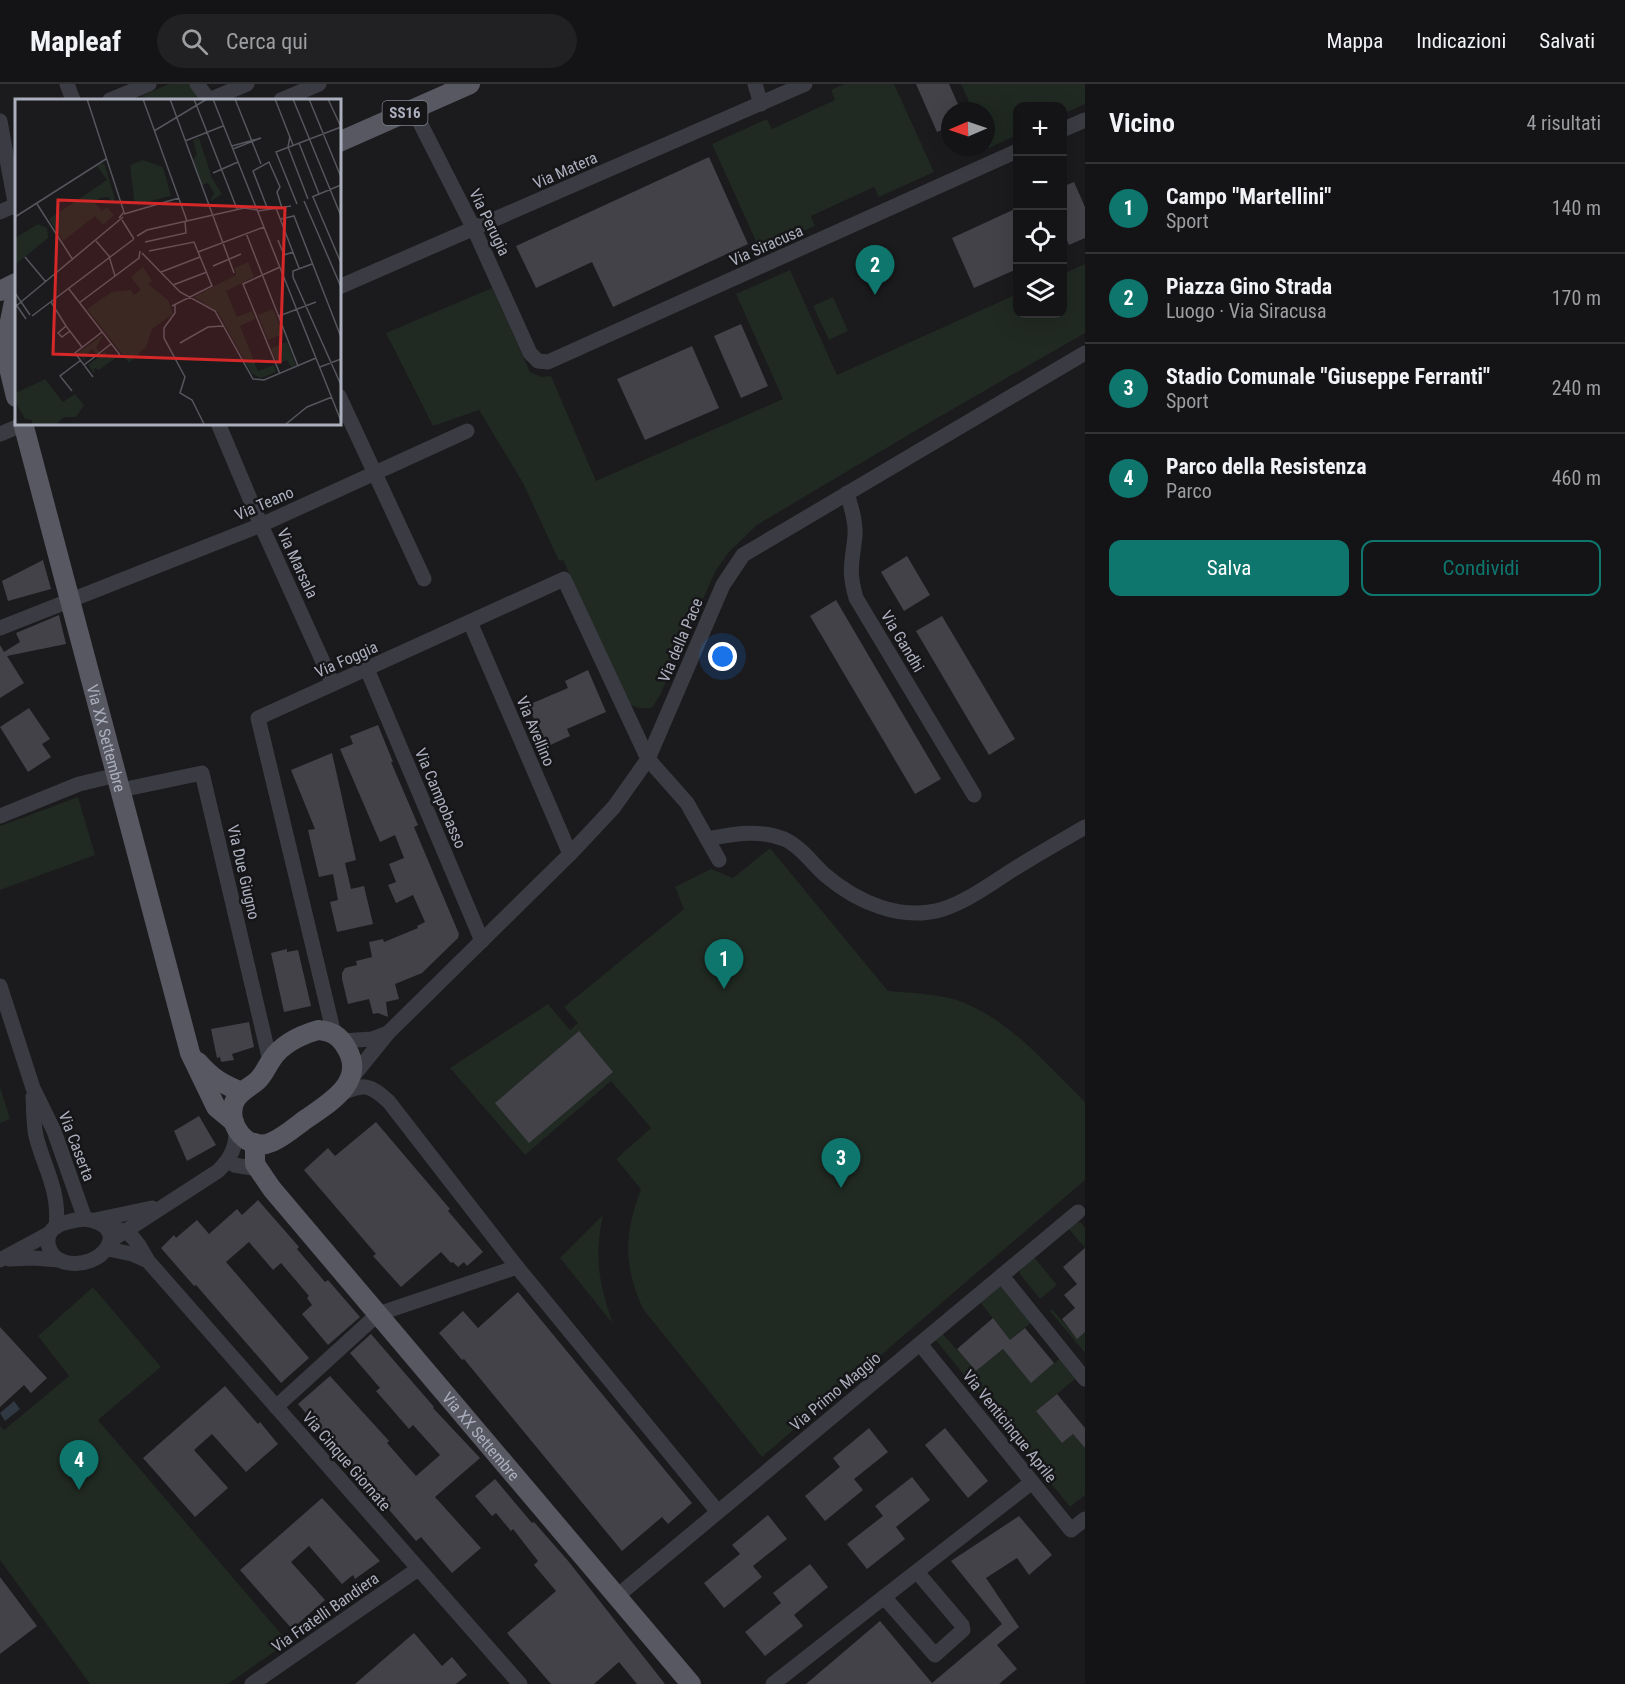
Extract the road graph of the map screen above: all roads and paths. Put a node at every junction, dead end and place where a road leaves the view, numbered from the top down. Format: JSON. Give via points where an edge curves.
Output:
{"nodes":[{"id":1,"x":67,"y":84,"type":"edge"},
{"id":2,"x":149,"y":84,"type":"edge"},
{"id":3,"x":197,"y":84,"type":"edge"},
{"id":4,"x":247,"y":84,"type":"edge"},
{"id":5,"x":319,"y":84,"type":"edge"},
{"id":6,"x":470,"y":84,"type":"edge"},
{"id":7,"x":755,"y":84,"type":"edge"},
{"id":8,"x":805,"y":84,"type":"edge"},
{"id":9,"x":73,"y":99,"type":"edge"},
{"id":10,"x":112,"y":99,"type":"edge"},
{"id":11,"x":208,"y":99,"type":"edge"},
{"id":12,"x":211,"y":99,"type":"edge"},
{"id":13,"x":283,"y":99,"type":"edge"},
{"id":14,"x":761,"y":104,"type":"junction"},
{"id":15,"x":413,"y":109,"type":"junction"},
{"id":16,"x":1085,"y":120,"type":"edge"},
{"id":17,"x":0,"y":121,"type":"edge"},
{"id":18,"x":1067,"y":128,"type":"edge"},
{"id":19,"x":340,"y":142,"type":"edge"},
{"id":20,"x":11,"y":143,"type":"edge"},
{"id":21,"x":1013,"y":153,"type":"edge"},
{"id":22,"x":15,"y":193,"type":"edge"},
{"id":23,"x":0,"y":197,"type":"edge"},
{"id":24,"x":15,"y":205,"type":"edge"},
{"id":25,"x":15,"y":206,"type":"edge"},
{"id":26,"x":0,"y":212,"type":"edge"},
{"id":27,"x":474,"y":230,"type":"junction"},
{"id":28,"x":15,"y":284,"type":"edge"},
{"id":29,"x":340,"y":287,"type":"edge"},
{"id":30,"x":0,"y":291,"type":"edge"},
{"id":31,"x":15,"y":295,"type":"edge"},
{"id":32,"x":3,"y":329,"type":"edge"},
{"id":33,"x":530,"y":353,"type":"joint"},
{"id":34,"x":1085,"y":353,"type":"edge"},
{"id":35,"x":5,"y":363,"type":"edge"},
{"id":36,"x":15,"y":394,"type":"edge"},
{"id":37,"x":340,"y":398,"type":"edge"},
{"id":38,"x":22,"y":424,"type":"edge"},
{"id":39,"x":24,"y":424,"type":"edge"},
{"id":40,"x":218,"y":424,"type":"edge"},
{"id":41,"x":468,"y":431,"type":"dead end"},
{"id":42,"x":0,"y":434,"type":"edge"},
{"id":43,"x":375,"y":473,"type":"junction"},
{"id":44,"x":847,"y":493,"type":"junction"},
{"id":45,"x":261,"y":525,"type":"junction"},
{"id":46,"x":424,"y":579,"type":"dead end"},
{"id":47,"x":70,"y":600,"type":"junction"},
{"id":48,"x":470,"y":622,"type":"junction"},
{"id":49,"x":0,"y":628,"type":"edge"},
{"id":50,"x":367,"y":669,"type":"junction"},
{"id":51,"x":333,"y":684,"type":"junction"},
{"id":52,"x":648,"y":759,"type":"junction"},
{"id":53,"x":119,"y":783,"type":"junction"},
{"id":54,"x":974,"y":795,"type":"dead end"},
{"id":55,"x":0,"y":816,"type":"edge"},
{"id":56,"x":1085,"y":827,"type":"edge"},
{"id":57,"x":708,"y":839,"type":"junction"},
{"id":58,"x":570,"y":854,"type":"junction"},
{"id":59,"x":719,"y":860,"type":"dead end"},
{"id":60,"x":482,"y":941,"type":"junction"},
{"id":61,"x":0,"y":986,"type":"edge"},
{"id":62,"x":388,"y":1033,"type":"junction"},
{"id":63,"x":338,"y":1037,"type":"junction"},
{"id":64,"x":190,"y":1053,"type":"junction"},
{"id":65,"x":270,"y":1061,"type":"junction"},
{"id":66,"x":345,"y":1087,"type":"junction"},
{"id":67,"x":33,"y":1088,"type":"junction"},
{"id":68,"x":242,"y":1092,"type":"junction"},
{"id":69,"x":235,"y":1125,"type":"junction"},
{"id":70,"x":284,"y":1135,"type":"junction"},
{"id":71,"x":254,"y":1143,"type":"junction"},
{"id":72,"x":234,"y":1165,"type":"junction"},
{"id":73,"x":258,"y":1169,"type":"junction"},
{"id":74,"x":218,"y":1171,"type":"junction"},
{"id":75,"x":272,"y":1189,"type":"junction"},
{"id":76,"x":167,"y":1204,"type":"junction"},
{"id":77,"x":1078,"y":1212,"type":"dead end"},
{"id":78,"x":94,"y":1222,"type":"junction"},
{"id":79,"x":53,"y":1230,"type":"junction"},
{"id":80,"x":126,"y":1230,"type":"junction"},
{"id":81,"x":109,"y":1245,"type":"junction"},
{"id":82,"x":1,"y":1260,"type":"edge"},
{"id":83,"x":59,"y":1260,"type":"junction"},
{"id":84,"x":148,"y":1261,"type":"junction"},
{"id":85,"x":517,"y":1267,"type":"junction"},
{"id":86,"x":1002,"y":1276,"type":"junction"},
{"id":87,"x":378,"y":1314,"type":"junction"},
{"id":88,"x":920,"y":1344,"type":"junction"},
{"id":89,"x":1085,"y":1379,"type":"edge"},
{"id":90,"x":276,"y":1407,"type":"junction"},
{"id":91,"x":1032,"y":1482,"type":"junction"},
{"id":92,"x":718,"y":1512,"type":"junction"},
{"id":93,"x":1085,"y":1519,"type":"edge"},
{"id":94,"x":418,"y":1569,"type":"junction"},
{"id":95,"x":917,"y":1572,"type":"junction"},
{"id":96,"x":616,"y":1597,"type":"junction"},
{"id":97,"x":884,"y":1597,"type":"junction"},
{"id":98,"x":252,"y":1684,"type":"edge"},
{"id":99,"x":520,"y":1684,"type":"edge"},
{"id":100,"x":691,"y":1684,"type":"edge"},
{"id":101,"x":773,"y":1684,"type":"edge"}],
"edges":[{"from":1,"to":9,"type":"street"},
{"from":2,"to":10,"type":"street"},
{"from":3,"to":11,"type":"street"},
{"from":4,"to":12,"type":"street"},
{"from":5,"to":13,"type":"street"},
{"from":6,"to":15,"type":"main road","number":"SS16"},
{"from":7,"to":14,"type":"street"},
{"from":8,"to":14,"type":"street","name":"Via Matera"},
{"from":14,"to":27,"type":"street","name":"Via Matera"},
{"from":15,"to":19,"type":"main road","number":"SS16"},
{"from":15,"to":27,"type":"street","name":"Via Perugia"},
{"from":16,"to":18,"type":"street"},
{"from":17,"to":20,"type":"street"},
{"from":20,"to":22,"type":"street"},
{"from":21,"to":33,"type":"street","name":"Via Siracusa","via":[[567,355],[548,362],[538,361]]},
{"from":23,"to":24,"type":"street"},
{"from":25,"to":26,"type":"street"},
{"from":27,"to":29,"type":"street","name":"Via Matera"},
{"from":27,"to":33,"type":"street","name":"Via Perugia"},
{"from":28,"to":30,"type":"main road"},
{"from":31,"to":32,"type":"main road"},
{"from":32,"to":35,"type":"main road"},
{"from":34,"to":44,"type":"street","name":"Via della Pace"},
{"from":35,"to":36,"type":"main road"},
{"from":37,"to":43,"type":"street"},
{"from":38,"to":42,"type":"street"},
{"from":39,"to":47,"type":"main road","name":"Via XX Settembre"},
{"from":40,"to":45,"type":"street","name":"Via Marsala"},
{"from":41,"to":43,"type":"street","name":"Via Teano"},
{"from":43,"to":45,"type":"street","name":"Via Teano"},
{"from":43,"to":46,"type":"street"},
{"from":44,"to":52,"type":"street","name":"Via della Pace","via":[[743,555],[723,585]]},
{"from":44,"to":54,"type":"street","name":"Via Gandhi","via":[[854,513],[850,559],[856,598]]},
{"from":45,"to":47,"type":"street","name":"Via Teano"},
{"from":45,"to":51,"type":"street","name":"Via Marsala"},
{"from":47,"to":49,"type":"street","name":"Via Teano"},
{"from":47,"to":53,"type":"main road","name":"Via XX Settembre"},
{"from":48,"to":50,"type":"street","name":"Via Foggia"},
{"from":48,"to":52,"type":"street","name":"Via Foggia","via":[[564,579]]},
{"from":48,"to":58,"type":"street","name":"Via Avellino"},
{"from":50,"to":51,"type":"street","name":"Via Foggia"},
{"from":50,"to":60,"type":"street","name":"Via Campobasso"},
{"from":51,"to":63,"type":"street","name":"Via Foggia","via":[[258,718]]},
{"from":52,"to":57,"type":"street","via":[[687,803]]},
{"from":52,"to":58,"type":"street","name":"Via della Pace","via":[[614,807]]},
{"from":53,"to":55,"type":"street","via":[[79,784]]},
{"from":53,"to":64,"type":"main road","name":"Via XX Settembre"},
{"from":53,"to":65,"type":"street","name":"Via Due Giugno","via":[[202,773]]},
{"from":56,"to":57,"type":"street","via":[[974,894],[942,909],[906,913],[876,906],[847,891],[786,840],[747,832]]},
{"from":57,"to":59,"type":"street"},
{"from":58,"to":60,"type":"street","name":"Via della Pace"},
{"from":60,"to":62,"type":"street","name":"Via della Pace"},
{"from":61,"to":67,"type":"street","name":"Via Caserta"},
{"from":62,"to":63,"type":"street","via":[[372,1039]]},
{"from":62,"to":66,"type":"street","name":"Via della Pace"},
{"from":63,"to":65,"type":"main road","via":[[318,1030],[307,1033],[280,1049]]},
{"from":63,"to":66,"type":"main road","via":[[352,1064]]},
{"from":64,"to":68,"type":"main road","name":"Via XX Settembre","via":[[211,1077]]},
{"from":64,"to":69,"type":"main road","name":"Via XX Settembre","via":[[216,1107]]},
{"from":65,"to":68,"type":"main road","via":[[261,1078]]},
{"from":66,"to":70,"type":"main road"},
{"from":66,"to":85,"type":"street","via":[[376,1090],[389,1102]]},
{"from":67,"to":78,"type":"street","name":"Via Caserta"},
{"from":67,"to":79,"type":"street","name":"Via Caserta","via":[[36,1137],[56,1193],[58,1210]]},
{"from":68,"to":69,"type":"main road","via":[[233,1106]]},
{"from":69,"to":71,"type":"main road","name":"Via XX Settembre"},
{"from":69,"to":74,"type":"street","via":[[237,1138],[232,1153]]},
{"from":70,"to":71,"type":"main road","via":[[267,1144]]},
{"from":70,"to":75,"type":"main road","via":[[267,1157]]},
{"from":71,"to":72,"type":"street"},
{"from":71,"to":73,"type":"main road","name":"Via XX Settembre"},
{"from":72,"to":73,"type":"street"},
{"from":72,"to":74,"type":"street"},
{"from":73,"to":75,"type":"main road","name":"Via XX Settembre"},
{"from":74,"to":76,"type":"street"},
{"from":75,"to":87,"type":"main road","name":"Via XX Settembre"},
{"from":76,"to":78,"type":"street"},
{"from":76,"to":80,"type":"street"},
{"from":77,"to":86,"type":"street","name":"Via Primo Maggio"},
{"from":78,"to":79,"type":"street","via":[[70,1221]]},
{"from":78,"to":80,"type":"street"},
{"from":78,"to":81,"type":"street","via":[[109,1233]]},
{"from":79,"to":82,"type":"street"},
{"from":79,"to":83,"type":"street","via":[[48,1248]]},
{"from":80,"to":81,"type":"street"},
{"from":80,"to":84,"type":"street","name":"Via Cinque Giornate"},
{"from":81,"to":83,"type":"street","via":[[102,1256],[90,1261]]},
{"from":81,"to":84,"type":"street"},
{"from":82,"to":83,"type":"street"},
{"from":84,"to":90,"type":"street","name":"Via Cinque Giornate"},
{"from":85,"to":87,"type":"street"},
{"from":85,"to":92,"type":"street"},
{"from":86,"to":88,"type":"street","name":"Via Primo Maggio"},
{"from":86,"to":89,"type":"street"},
{"from":87,"to":90,"type":"street"},
{"from":87,"to":96,"type":"main road","name":"Via XX Settembre"},
{"from":88,"to":91,"type":"street","name":"Via Venticinque Aprile"},
{"from":88,"to":92,"type":"street","name":"Via Primo Maggio"},
{"from":90,"to":94,"type":"street","name":"Via Cinque Giornate"},
{"from":91,"to":93,"type":"street","name":"Via Venticinque Aprile","via":[[1071,1530]]},
{"from":91,"to":95,"type":"street"},
{"from":92,"to":96,"type":"street","name":"Via Primo Maggio"},
{"from":94,"to":98,"type":"street","name":"Via Fratelli Bandiera"},
{"from":94,"to":99,"type":"street","name":"Via Cinque Giornate"},
{"from":95,"to":97,"type":"street"},
{"from":95,"to":97,"type":"street","via":[[962,1625],[963,1630],[935,1655]]},
{"from":96,"to":100,"type":"main road","name":"Via XX Settembre"},
{"from":97,"to":101,"type":"street"}]}
